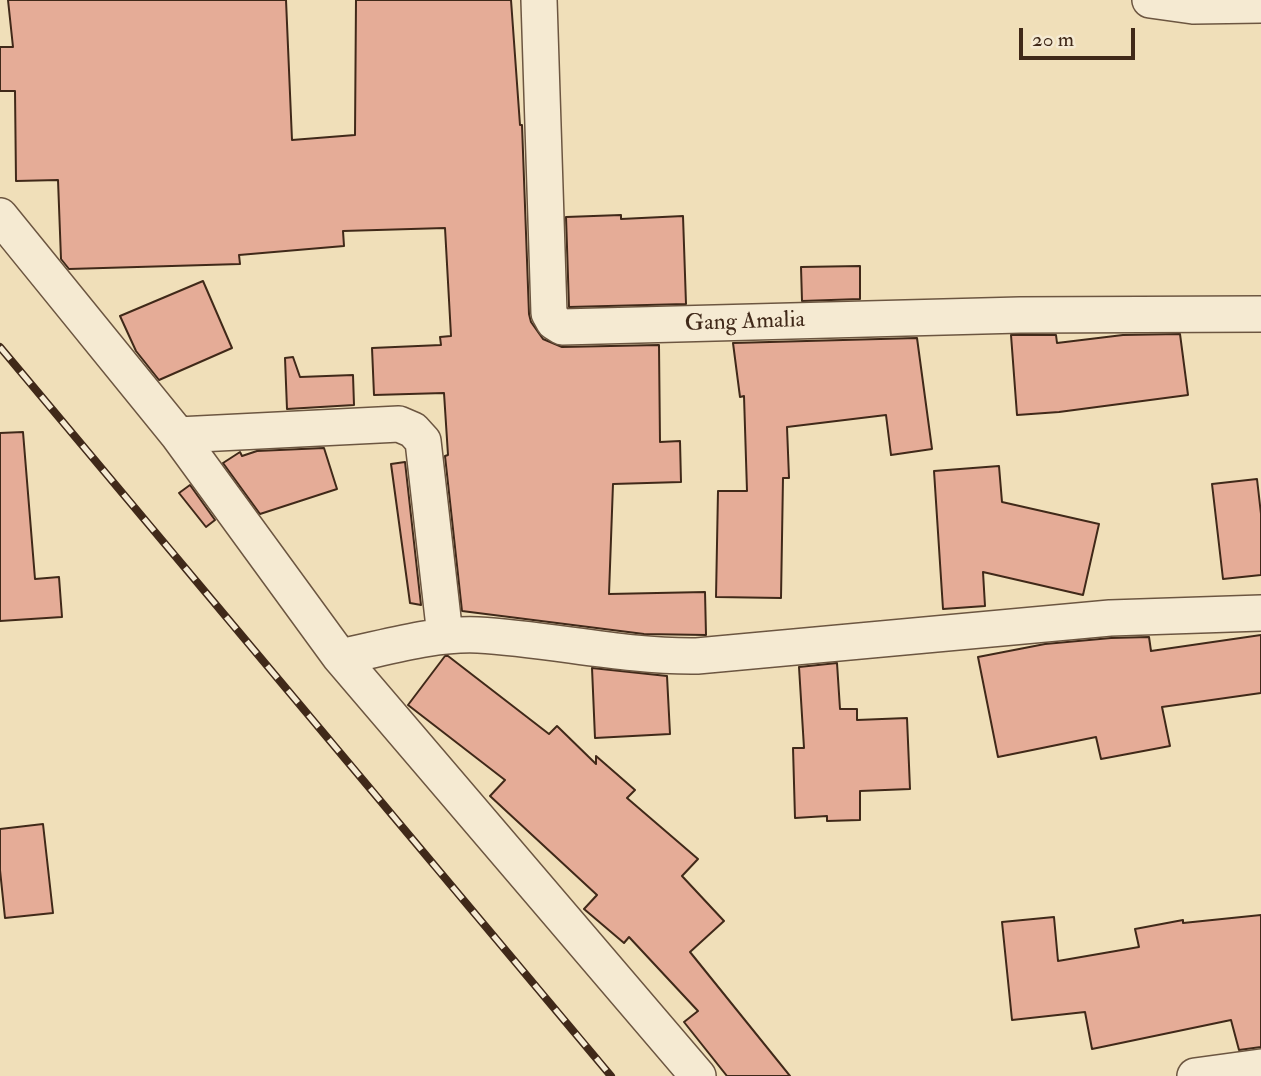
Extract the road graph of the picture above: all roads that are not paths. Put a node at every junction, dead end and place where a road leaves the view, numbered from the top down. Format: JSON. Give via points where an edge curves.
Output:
{"nodes":[{"id":1,"x":539,"y":0,"type":"edge"},
{"id":2,"x":1150,"y":0,"type":"edge"},
{"id":3,"x":1261,"y":5,"type":"edge"},
{"id":4,"x":0,"y":216,"type":"edge"},
{"id":5,"x":1261,"y":314,"type":"edge"},
{"id":6,"x":178,"y":435,"type":"junction"},
{"id":7,"x":1261,"y":613,"type":"edge"},
{"id":8,"x":445,"y":636,"type":"junction"},
{"id":9,"x":341,"y":657,"type":"junction"},
{"id":10,"x":1261,"y":1067,"type":"edge"},
{"id":11,"x":698,"y":1076,"type":"edge"},
{"id":12,"x":1195,"y":1076,"type":"edge"}],
"edges":[{"from":1,"to":5,"type":"street","name":"Gang Amalia","via":[[549,313],[562,327]]},
{"from":2,"to":3,"type":"street","via":[[1193,6]]},
{"from":4,"to":6,"type":"street"},
{"from":6,"to":8,"type":"street","via":[[399,424],[413,430],[424,441]]},
{"from":6,"to":9,"type":"street"},
{"from":7,"to":8,"type":"street","via":[[1110,618],[697,656],[477,635]]},
{"from":8,"to":9,"type":"street"},
{"from":9,"to":11,"type":"street"},
{"from":10,"to":12,"type":"street"}]}
